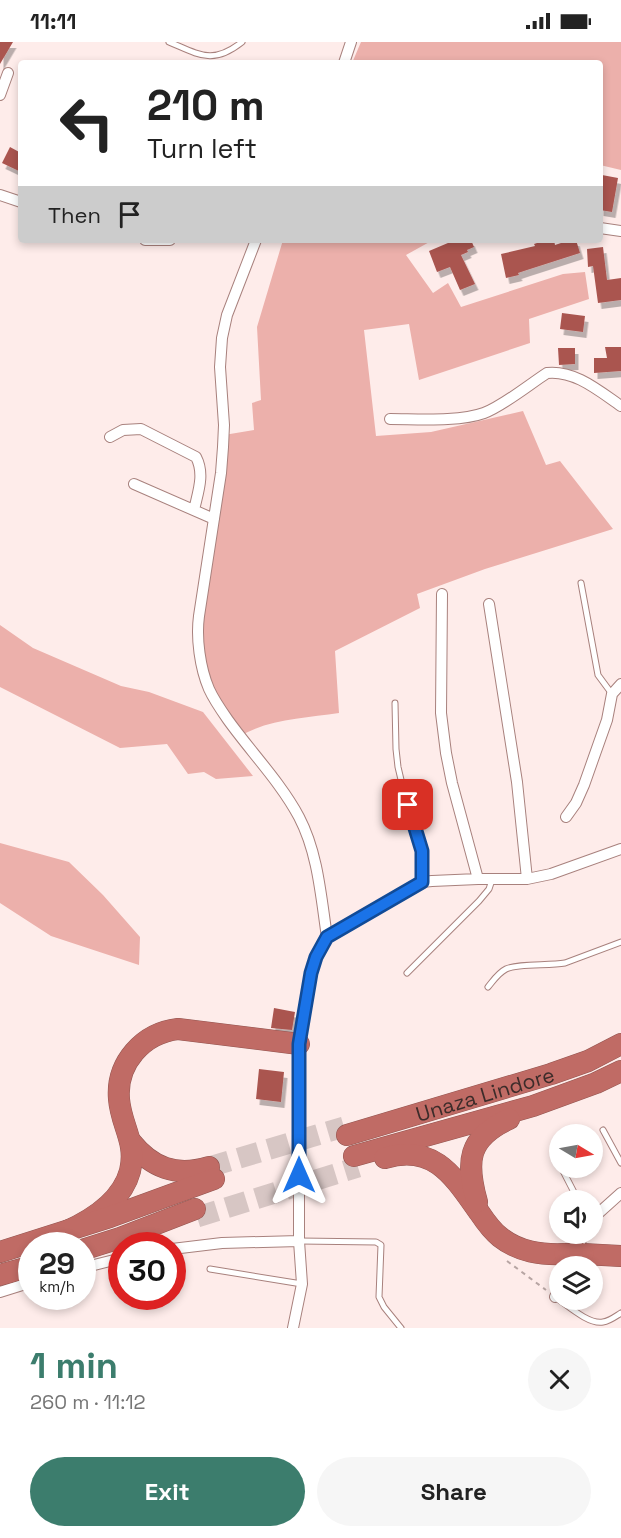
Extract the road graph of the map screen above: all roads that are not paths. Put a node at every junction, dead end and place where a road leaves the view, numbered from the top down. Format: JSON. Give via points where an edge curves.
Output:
{"nodes":[{"id":1,"x":170,"y":42,"type":"edge"},
{"id":2,"x":242,"y":42,"type":"edge"},
{"id":3,"x":351,"y":42,"type":"edge"},
{"id":4,"x":345,"y":60,"type":"edge"},
{"id":5,"x":8,"y":73,"type":"dead end"},
{"id":6,"x":0,"y":94,"type":"edge"},
{"id":7,"x":0,"y":195,"type":"edge"},
{"id":8,"x":18,"y":201,"type":"edge"},
{"id":9,"x":603,"y":228,"type":"edge"},
{"id":10,"x":621,"y":231,"type":"edge"},
{"id":11,"x":255,"y":243,"type":"edge"},
{"id":12,"x":621,"y":406,"type":"edge"},
{"id":13,"x":390,"y":419,"type":"dead end"},
{"id":14,"x":110,"y":437,"type":"dead end"},
{"id":15,"x":134,"y":484,"type":"dead end"},
{"id":16,"x":194,"y":510,"type":"junction"},
{"id":17,"x":214,"y":519,"type":"junction"},
{"id":18,"x":581,"y":584,"type":"dead end"},
{"id":19,"x":442,"y":594,"type":"dead end"},
{"id":20,"x":489,"y":604,"type":"dead end"},
{"id":21,"x":621,"y":684,"type":"edge"},
{"id":22,"x":612,"y":694,"type":"junction"},
{"id":23,"x":395,"y":703,"type":"dead end"},
{"id":24,"x":566,"y":817,"type":"dead end"},
{"id":25,"x":621,"y":849,"type":"edge"},
{"id":26,"x":478,"y":879,"type":"junction"},
{"id":27,"x":493,"y":879,"type":"junction"},
{"id":28,"x":527,"y":879,"type":"junction"},
{"id":29,"x":422,"y":882,"type":"junction"},
{"id":30,"x":327,"y":937,"type":"junction"},
{"id":31,"x":621,"y":942,"type":"edge"},
{"id":32,"x":407,"y":973,"type":"dead end"},
{"id":33,"x":488,"y":987,"type":"dead end"},
{"id":34,"x":299,"y":1044,"type":"junction"},
{"id":35,"x":621,"y":1044,"type":"edge"},
{"id":36,"x":621,"y":1073,"type":"edge"},
{"id":37,"x":603,"y":1130,"type":"dead end"},
{"id":38,"x":346,"y":1131,"type":"tunnel mouth"},
{"id":39,"x":131,"y":1142,"type":"junction"},
{"id":40,"x":621,"y":1163,"type":"edge"},
{"id":41,"x":621,"y":1193,"type":"edge"},
{"id":42,"x":603,"y":1209,"type":"edge"},
{"id":43,"x":196,"y":1213,"type":"tunnel mouth"},
{"id":44,"x":480,"y":1214,"type":"junction"},
{"id":45,"x":65,"y":1232,"type":"joint"},
{"id":46,"x":299,"y":1241,"type":"junction"},
{"id":47,"x":96,"y":1245,"type":"edge"},
{"id":48,"x":18,"y":1247,"type":"edge"},
{"id":49,"x":186,"y":1247,"type":"edge"},
{"id":50,"x":3,"y":1252,"type":"edge"},
{"id":51,"x":575,"y":1252,"type":"edge"},
{"id":52,"x":621,"y":1256,"type":"edge"},
{"id":53,"x":210,"y":1269,"type":"dead end"},
{"id":54,"x":302,"y":1284,"type":"junction"},
{"id":55,"x":18,"y":1286,"type":"edge"},
{"id":56,"x":0,"y":1292,"type":"edge"},
{"id":57,"x":579,"y":1310,"type":"edge"},
{"id":58,"x":621,"y":1313,"type":"edge"},
{"id":59,"x":293,"y":1328,"type":"edge"},
{"id":60,"x":401,"y":1328,"type":"edge"}],
"edges":[{"from":1,"to":2,"type":"lane","via":[[198,54],[216,56]]},
{"from":3,"to":4,"type":"street"},
{"from":5,"to":6,"type":"street"},
{"from":7,"to":8,"type":"street"},
{"from":9,"to":10,"type":"street"},
{"from":11,"to":17,"type":"street","via":[[222,338],[224,435]]},
{"from":12,"to":13,"type":"street","via":[[566,373],[557,372],[547,373],[484,413]]},
{"from":14,"to":16,"type":"street","via":[[123,430],[141,429],[196,457],[201,478]]},
{"from":15,"to":16,"type":"street"},
{"from":16,"to":17,"type":"street"},
{"from":17,"to":30,"type":"street","via":[[198,627],[206,682],[215,701],[300,818],[317,871]]},
{"from":18,"to":22,"type":"lane","via":[[598,675]]},
{"from":19,"to":26,"type":"street","via":[[441,713],[446,753]]},
{"from":20,"to":28,"type":"street","via":[[517,782]]},
{"from":21,"to":22,"type":"street"},
{"from":22,"to":24,"type":"street","via":[[584,785]]},
{"from":23,"to":29,"type":"lane","via":[[398,767],[420,845]]},
{"from":25,"to":28,"type":"street"},
{"from":26,"to":27,"type":"street"},
{"from":26,"to":29,"type":"street"},
{"from":27,"to":28,"type":"street"},
{"from":27,"to":32,"type":"lane","via":[[479,901]]},
{"from":29,"to":30,"type":"street"},
{"from":30,"to":34,"type":"street","via":[[311,973]]},
{"from":31,"to":33,"type":"lane","via":[[557,965],[505,969]]},
{"from":34,"to":39,"type":"highway","via":[[178,1029],[145,1042],[129,1058],[119,1085],[121,1114]]},
{"from":34,"to":46,"type":"street"},
{"from":35,"to":38,"type":"highway","name":"Unaza Lindore","via":[[551,1074]]},
{"from":36,"to":44,"type":"highway","via":[[594,1088],[489,1130],[477,1145],[471,1163]]},
{"from":36,"to":44,"type":"highway","name":"Unaza Lindore","via":[[533,1106],[356,1161],[412,1154],[428,1158],[452,1176]]},
{"from":37,"to":40,"type":"lane"},
{"from":39,"to":45,"type":"highway","via":[[129,1174],[119,1192],[95,1216]]},
{"from":39,"to":45,"type":"highway","via":[[157,1165],[212,1173]]},
{"from":41,"to":42,"type":"street"},
{"from":43,"to":47,"type":"highway"},
{"from":44,"to":51,"type":"highway","via":[[496,1234],[518,1248],[546,1254]]},
{"from":46,"to":49,"type":"street"},
{"from":46,"to":54,"type":"street"},
{"from":46,"to":60,"type":"lane","via":[[381,1245],[379,1297]]},
{"from":48,"to":50,"type":"highway"},
{"from":51,"to":52,"type":"highway"},
{"from":53,"to":54,"type":"lane"},
{"from":54,"to":59,"type":"street"},
{"from":55,"to":56,"type":"street"},
{"from":57,"to":58,"type":"lane","via":[[594,1322],[602,1323]]}]}
